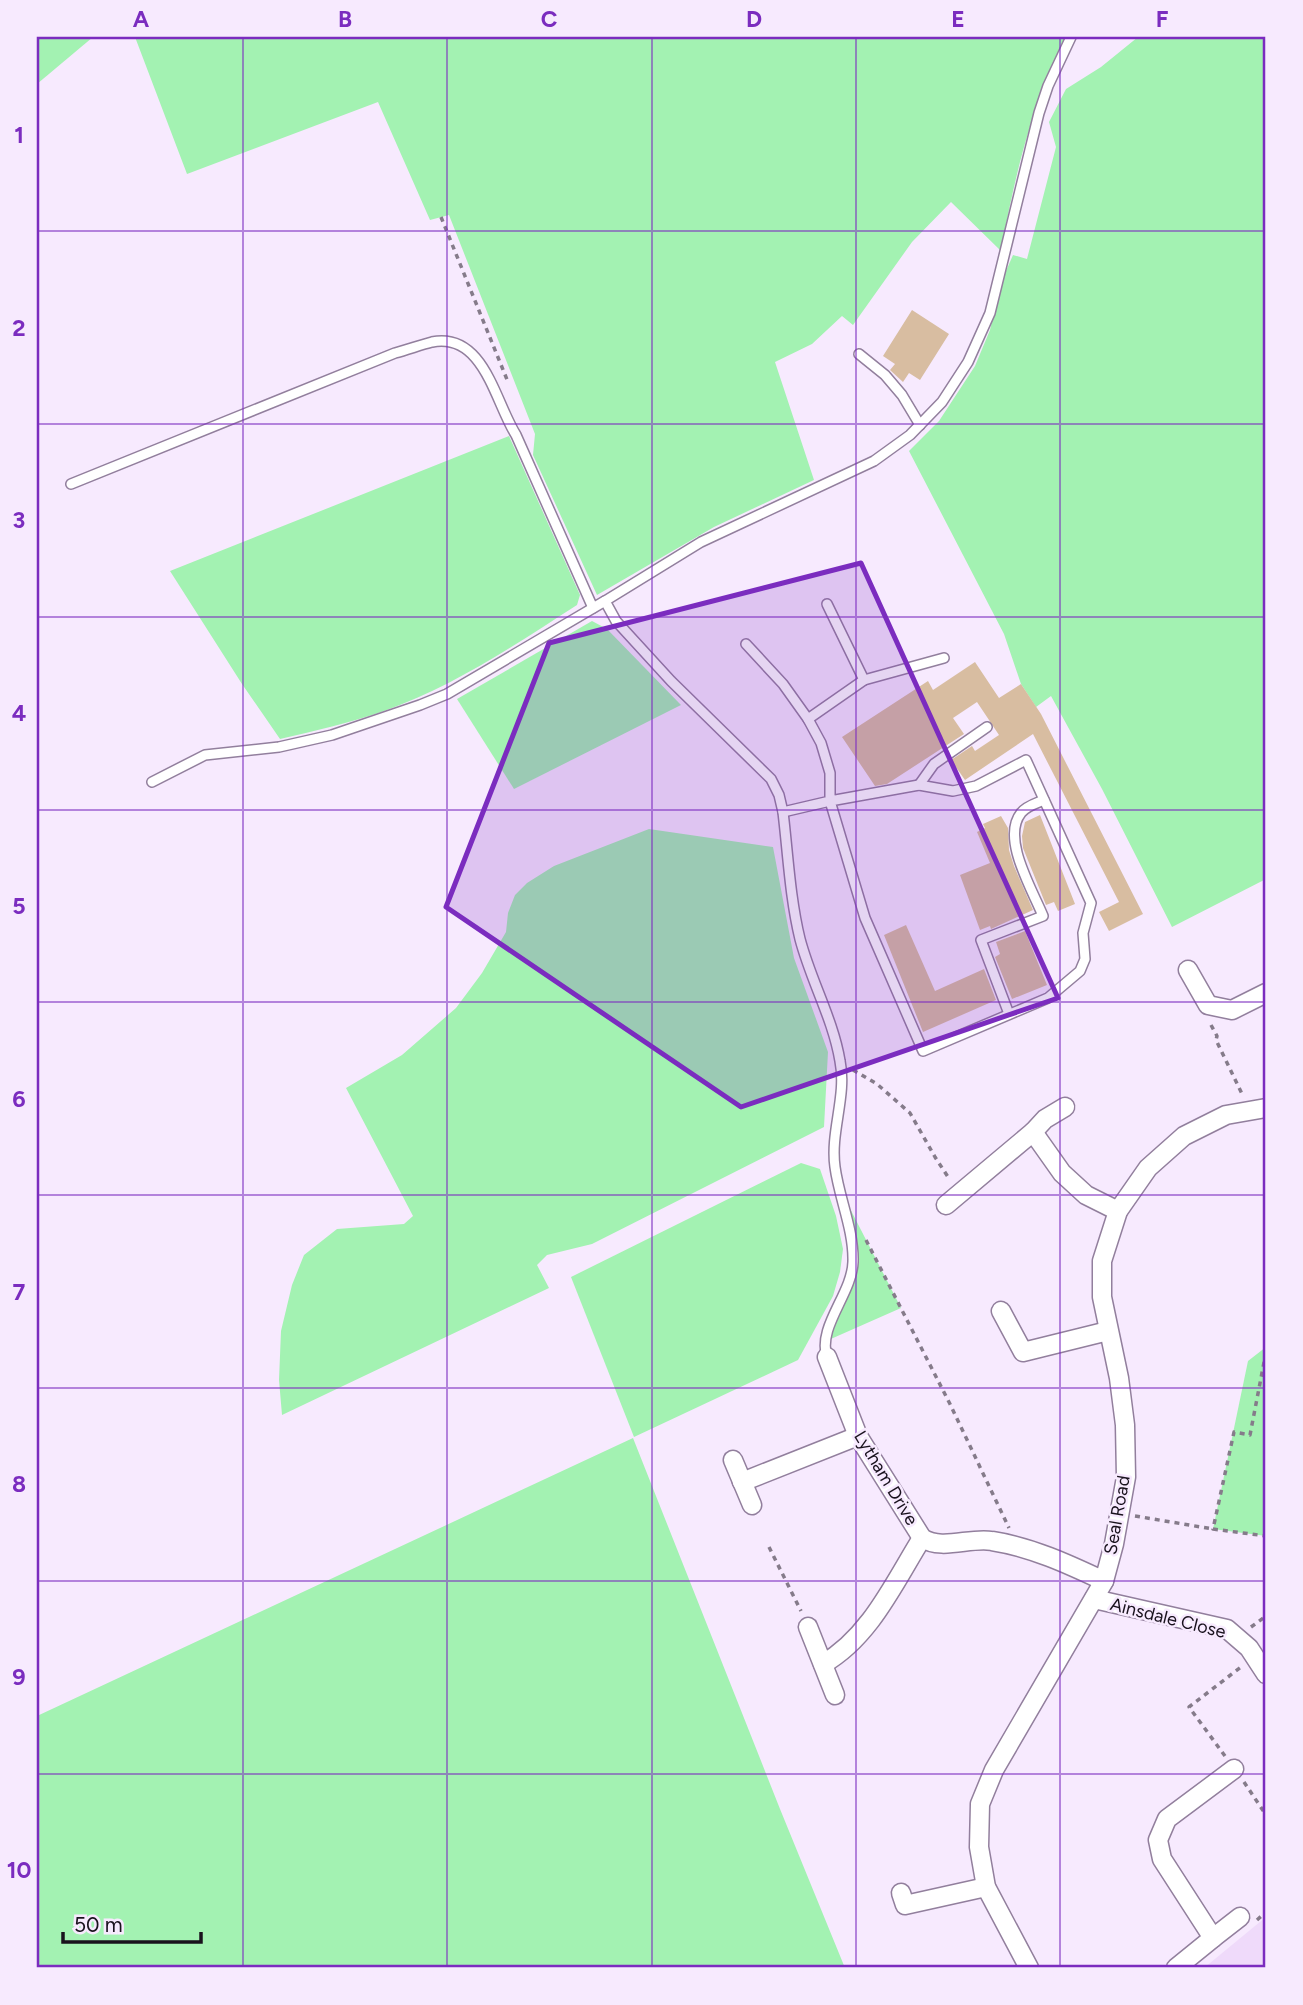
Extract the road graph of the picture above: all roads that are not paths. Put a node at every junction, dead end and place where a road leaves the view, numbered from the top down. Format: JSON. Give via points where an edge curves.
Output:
{"nodes":[{"id":1,"x":1071,"y":37,"type":"edge"},
{"id":2,"x":859,"y":354,"type":"dead end"},
{"id":3,"x":920,"y":425,"type":"junction"},
{"id":4,"x":71,"y":484,"type":"dead end"},
{"id":5,"x":605,"y":601,"type":"junction"},
{"id":6,"x":827,"y":604,"type":"dead end"},
{"id":7,"x":593,"y":608,"type":"junction"},
{"id":8,"x":746,"y":644,"type":"dead end"},
{"id":9,"x":944,"y":658,"type":"dead end"},
{"id":10,"x":864,"y":680,"type":"junction"},
{"id":11,"x":808,"y":719,"type":"junction"},
{"id":12,"x":987,"y":727,"type":"dead end"},
{"id":13,"x":152,"y":782,"type":"dead end"},
{"id":14,"x":919,"y":785,"type":"junction"},
{"id":15,"x":830,"y":800,"type":"junction"},
{"id":16,"x":1044,"y":800,"type":"junction"},
{"id":17,"x":783,"y":812,"type":"junction"},
{"id":18,"x":1188,"y":970,"type":"dead end"},
{"id":19,"x":1266,"y":993,"type":"edge"},
{"id":20,"x":1009,"y":1014,"type":"junction"},
{"id":21,"x":1065,"y":1107,"type":"dead end"},
{"id":22,"x":1258,"y":1109,"type":"edge"},
{"id":23,"x":1032,"y":1132,"type":"junction"},
{"id":24,"x":946,"y":1206,"type":"dead end"},
{"id":25,"x":1118,"y":1211,"type":"junction"},
{"id":26,"x":1001,"y":1311,"type":"dead end"},
{"id":27,"x":1108,"y":1331,"type":"junction"},
{"id":28,"x":827,"y":1357,"type":"joint"},
{"id":29,"x":858,"y":1436,"type":"junction"},
{"id":30,"x":733,"y":1460,"type":"dead end"},
{"id":31,"x":742,"y":1482,"type":"junction"},
{"id":32,"x":752,"y":1505,"type":"dead end"},
{"id":33,"x":922,"y":1538,"type":"junction"},
{"id":34,"x":1104,"y":1581,"type":"junction"},
{"id":35,"x":1094,"y":1599,"type":"junction"},
{"id":36,"x":808,"y":1627,"type":"road end"},
{"id":37,"x":823,"y":1664,"type":"junction"},
{"id":38,"x":1266,"y":1674,"type":"edge"},
{"id":39,"x":835,"y":1695,"type":"dead end"},
{"id":40,"x":1234,"y":1769,"type":"road end"},
{"id":41,"x":986,"y":1887,"type":"junction"},
{"id":42,"x":901,"y":1893,"type":"dead end"},
{"id":43,"x":1240,"y":1917,"type":"dead end"},
{"id":44,"x":1213,"y":1938,"type":"junction"},
{"id":45,"x":1029,"y":1968,"type":"edge"},
{"id":46,"x":1176,"y":1968,"type":"edge"}],
"edges":[{"from":1,"to":3,"type":"lane","via":[[1039,113],[990,313],[954,387]]},
{"from":2,"to":3,"type":"lane","via":[[885,375]]},
{"from":3,"to":5,"type":"lane","via":[[874,461],[701,542]]},
{"from":4,"to":7,"type":"lane","via":[[395,354],[432,342],[452,343],[481,363]]},
{"from":5,"to":7,"type":"lane"},
{"from":5,"to":17,"type":"lane","via":[[617,621],[680,691],[771,779]]},
{"from":6,"to":10,"type":"lane"},
{"from":7,"to":13,"type":"lane","via":[[420,705],[332,735],[279,747],[205,755]]},
{"from":8,"to":11,"type":"lane"},
{"from":9,"to":10,"type":"lane"},
{"from":10,"to":11,"type":"lane"},
{"from":11,"to":15,"type":"lane","via":[[830,773]]},
{"from":12,"to":14,"type":"lane","via":[[934,764]]},
{"from":14,"to":15,"type":"lane"},
{"from":14,"to":16,"type":"lane","via":[[953,791],[976,786],[1027,760]]},
{"from":15,"to":17,"type":"lane"},
{"from":15,"to":20,"type":"lane","via":[[865,918],[923,1051]]},
{"from":16,"to":20,"type":"lane","via":[[1091,903],[1083,933],[1084,959],[1080,971],[1065,986]]},
{"from":16,"to":20,"type":"lane","via":[[1022,810],[1014,824],[1013,843],[1042,916],[981,940]]},
{"from":17,"to":28,"type":"lane","via":[[800,937],[841,1063],[833,1148],[853,1261],[824,1342]]},
{"from":18,"to":19,"type":"street","via":[[1208,1004],[1232,1010]]},
{"from":21,"to":23,"type":"street"},
{"from":22,"to":25,"type":"street","name":"Seal Road","via":[[1226,1115],[1184,1136],[1148,1168]]},
{"from":23,"to":24,"type":"street"},
{"from":23,"to":25,"type":"street","via":[[1078,1188]]},
{"from":25,"to":27,"type":"street","name":"Seal Road","via":[[1102,1261]]},
{"from":26,"to":27,"type":"street","via":[[1023,1352]]},
{"from":27,"to":34,"type":"street","name":"Seal Road","via":[[1125,1425],[1126,1477]]},
{"from":28,"to":29,"type":"street","name":"Lytham Drive"},
{"from":29,"to":31,"type":"street"},
{"from":29,"to":33,"type":"street","name":"Lytham Drive"},
{"from":30,"to":31,"type":"street"},
{"from":31,"to":32,"type":"street"},
{"from":33,"to":34,"type":"street","name":"Lytham Drive","via":[[934,1543],[988,1540],[1017,1546]]},
{"from":33,"to":37,"type":"street","via":[[867,1625],[846,1649]]},
{"from":34,"to":35,"type":"street","name":"Seal Road"},
{"from":35,"to":38,"type":"street","name":"Ainsdale Close","via":[[1227,1629],[1249,1648]]},
{"from":35,"to":41,"type":"street","name":"Seal Road","via":[[994,1770],[981,1804],[979,1847]]},
{"from":36,"to":37,"type":"street"},
{"from":37,"to":39,"type":"street"},
{"from":40,"to":44,"type":"street","via":[[1167,1819],[1158,1840],[1162,1859]]},
{"from":41,"to":42,"type":"street","via":[[905,1905]]},
{"from":41,"to":45,"type":"street","name":"Seal Road"},
{"from":43,"to":44,"type":"street"},
{"from":44,"to":46,"type":"street"}]}
